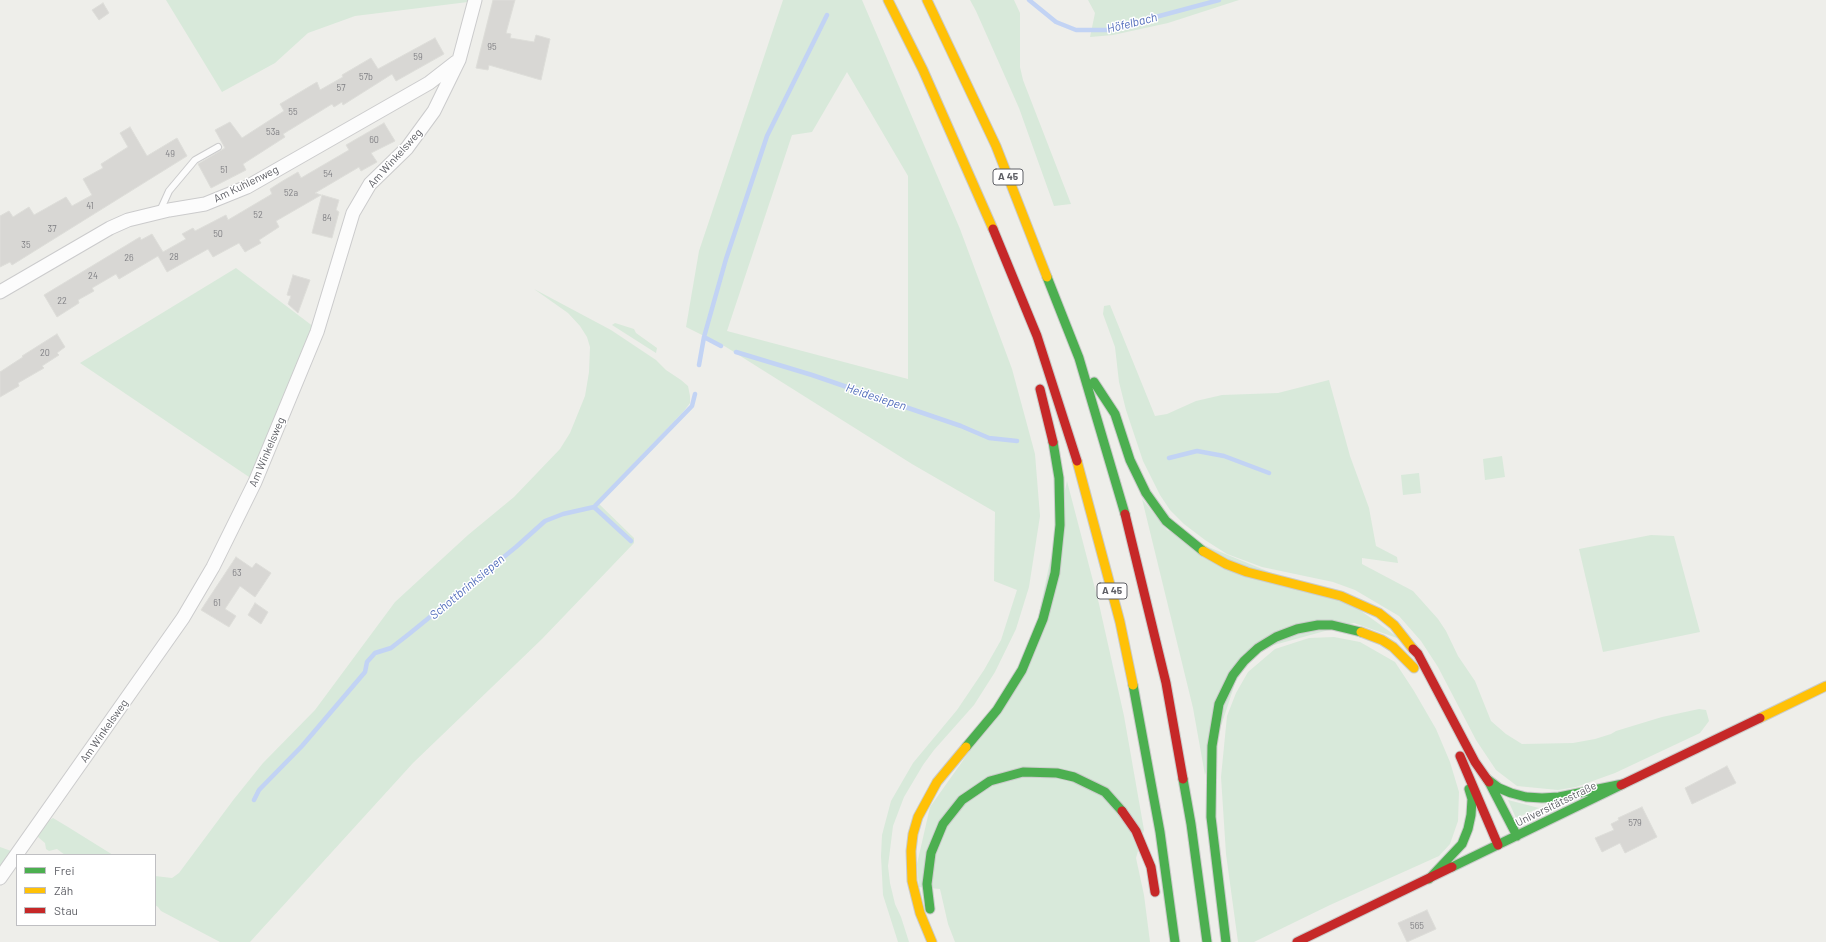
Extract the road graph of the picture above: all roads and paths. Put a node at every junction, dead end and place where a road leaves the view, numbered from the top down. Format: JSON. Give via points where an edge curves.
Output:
{"nodes":[{"id":1,"x":475,"y":0,"type":"edge"},
{"id":2,"x":888,"y":0,"type":"edge"},
{"id":3,"x":927,"y":0,"type":"edge"},
{"id":4,"x":459,"y":60,"type":"junction"},
{"id":5,"x":218,"y":147,"type":"dead end"},
{"id":6,"x":160,"y":212,"type":"junction"},
{"id":7,"x":1003,"y":252,"type":"junction"},
{"id":8,"x":1002,"y":272,"type":"dead end"},
{"id":9,"x":0,"y":292,"type":"edge"},
{"id":10,"x":1079,"y":358,"type":"junction"},
{"id":11,"x":1038,"y":382,"type":"dead end"},
{"id":12,"x":1826,"y":686,"type":"edge"},
{"id":13,"x":1466,"y":770,"type":"junction"},
{"id":14,"x":1486,"y":779,"type":"junction"},
{"id":15,"x":1623,"y":784,"type":"junction"},
{"id":16,"x":1517,"y":836,"type":"junction"},
{"id":17,"x":1498,"y":845,"type":"junction"},
{"id":18,"x":17,"y":854,"type":"edge"},
{"id":19,"x":16,"y":855,"type":"edge"},
{"id":20,"x":0,"y":878,"type":"edge"},
{"id":21,"x":1429,"y":879,"type":"junction"},
{"id":22,"x":1156,"y":898,"type":"dead end"},
{"id":23,"x":932,"y":942,"type":"edge"},
{"id":24,"x":941,"y":942,"type":"edge"},
{"id":25,"x":1175,"y":942,"type":"edge"},
{"id":26,"x":1207,"y":942,"type":"edge"},
{"id":27,"x":1226,"y":942,"type":"edge"},
{"id":28,"x":1296,"y":942,"type":"edge"}],
"edges":[{"from":1,"to":4,"type":"street","name":"Am Winkelsweg"},
{"from":2,"to":7,"type":"main road","number":"A 45","via":[[923,70]]},
{"from":3,"to":10,"type":"main road","number":"A 45","via":[[996,146]]},
{"from":4,"to":6,"type":"street","name":"Am Kuhlenweg","via":[[429,82],[246,187],[205,204]]},
{"from":4,"to":18,"type":"street","name":"Am Winkelsweg","via":[[426,123],[407,148],[370,184],[353,213],[317,332],[289,402],[251,489],[205,580],[183,618]]},
{"from":5,"to":6,"type":"lane","via":[[195,160],[169,190]]},
{"from":6,"to":9,"type":"street","name":"Am Kuhlenweg","via":[[128,220],[110,228]]},
{"from":7,"to":8,"type":"main road"},
{"from":7,"to":25,"type":"main road","number":"A 45","via":[[1037,336],[1073,446],[1118,614],[1150,767]]},
{"from":10,"to":14,"type":"main road","via":[[1115,414],[1137,477],[1166,521],[1192,544],[1226,564],[1247,572],[1341,596],[1379,614],[1394,625],[1418,654]]},
{"from":10,"to":26,"type":"main road","number":"A 45","via":[[1133,541],[1166,683],[1191,824]]},
{"from":11,"to":23,"type":"main road","via":[[1052,433],[1059,478],[1060,525],[1055,573],[1043,619],[1022,670],[997,710],[937,782],[918,817],[911,851],[912,881],[920,913]]},
{"from":12,"to":15,"type":"main road","name":"Universitätsstraße"},
{"from":13,"to":17,"type":"main road"},
{"from":13,"to":21,"type":"main road","via":[[1472,799],[1468,829],[1462,844]]},
{"from":13,"to":27,"type":"main road","via":[[1418,673],[1404,657],[1382,640],[1353,629],[1318,625],[1276,637],[1258,648],[1244,661],[1225,689],[1218,704],[1212,746],[1211,817]]},
{"from":14,"to":15,"type":"main road","via":[[1511,793],[1542,798]]},
{"from":14,"to":16,"type":"main road"},
{"from":15,"to":16,"type":"main road","name":"Universitätsstraße"},
{"from":16,"to":17,"type":"main road","name":"Universitätsstraße"},
{"from":17,"to":21,"type":"main road","name":"Universitätsstraße"},
{"from":19,"to":20,"type":"street","name":"Am Winkelsweg"},
{"from":21,"to":28,"type":"main road","name":"Universitätsstraße"},
{"from":22,"to":24,"type":"main road","via":[[1151,867],[1136,831],[1118,805],[1105,792],[1074,777],[1057,773],[1023,772],[990,781],[977,789],[962,800],[943,824],[930,853],[927,884],[929,906]]}]}
